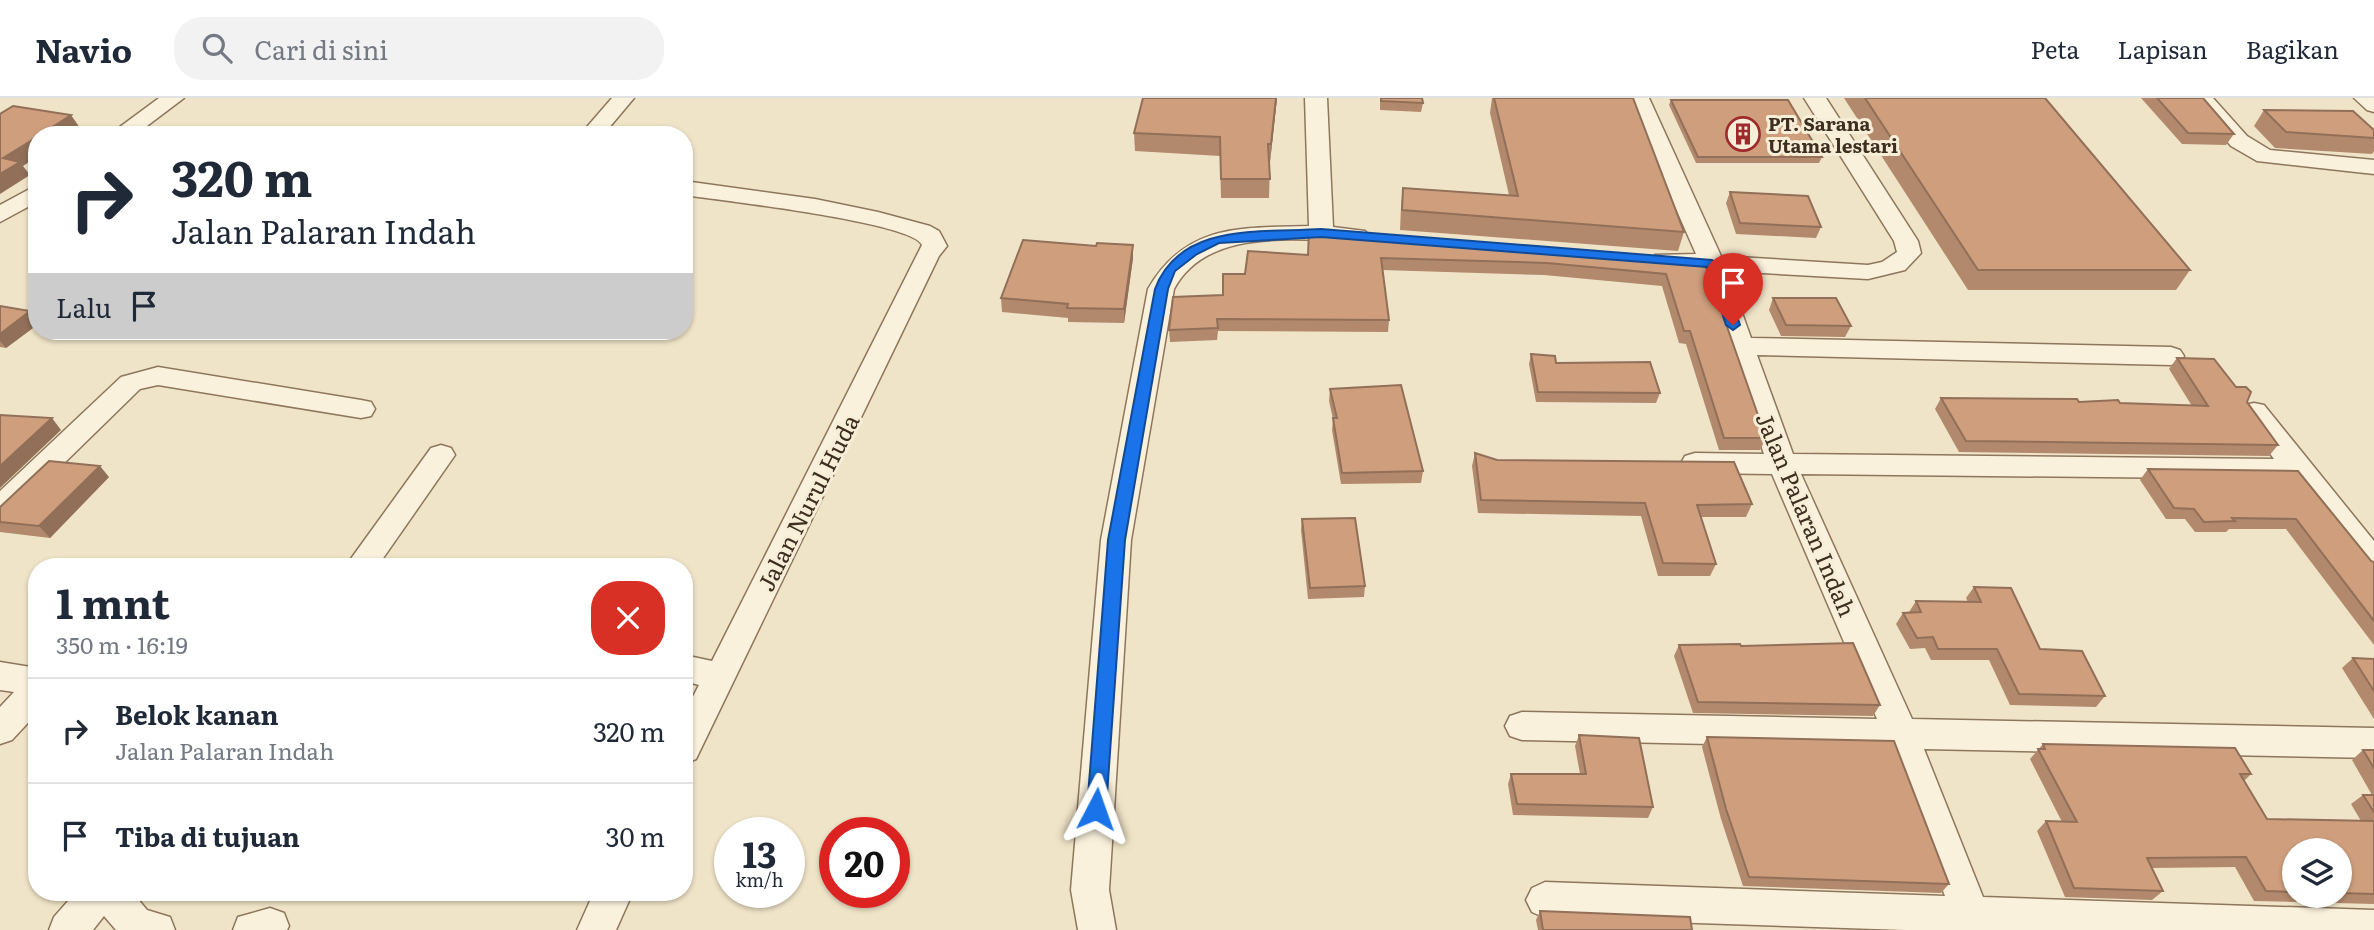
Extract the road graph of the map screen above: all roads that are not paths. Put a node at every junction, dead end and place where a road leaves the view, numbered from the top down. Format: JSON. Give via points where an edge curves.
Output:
{"nodes":[{"id":1,"x":173,"y":98,"type":"edge"},
{"id":2,"x":624,"y":98,"type":"edge"},
{"id":3,"x":1316,"y":98,"type":"edge"},
{"id":4,"x":1638,"y":98,"type":"edge"},
{"id":5,"x":1815,"y":98,"type":"edge"},
{"id":6,"x":2202,"y":98,"type":"edge"},
{"id":7,"x":2365,"y":98,"type":"edge"},
{"id":8,"x":2374,"y":106,"type":"edge"},
{"id":9,"x":133,"y":126,"type":"edge"},
{"id":10,"x":599,"y":126,"type":"edge"},
{"id":11,"x":2374,"y":167,"type":"edge"},
{"id":12,"x":693,"y":189,"type":"edge"},
{"id":13,"x":28,"y":198,"type":"edge"},
{"id":14,"x":0,"y":215,"type":"edge"},
{"id":15,"x":1321,"y":233,"type":"junction"},
{"id":16,"x":1374,"y":237,"type":"edge"},
{"id":17,"x":1644,"y":258,"type":"edge"},
{"id":18,"x":1712,"y":264,"type":"junction"},
{"id":19,"x":1741,"y":346,"type":"junction"},
{"id":20,"x":2171,"y":356,"type":"dead end"},
{"id":21,"x":361,"y":409,"type":"dead end"},
{"id":22,"x":2254,"y":412,"type":"edge"},
{"id":23,"x":441,"y":455,"type":"dead end"},
{"id":24,"x":1672,"y":463,"type":"edge"},
{"id":25,"x":1782,"y":464,"type":"junction"},
{"id":26,"x":2298,"y":469,"type":"junction"},
{"id":27,"x":0,"y":508,"type":"edge"},
{"id":28,"x":367,"y":558,"type":"edge"},
{"id":29,"x":2374,"y":562,"type":"edge"},
{"id":30,"x":693,"y":670,"type":"edge"},
{"id":31,"x":0,"y":676,"type":"edge"},
{"id":32,"x":720,"y":676,"type":"junction"},
{"id":33,"x":28,"y":681,"type":"edge"},
{"id":34,"x":28,"y":700,"type":"edge"},
{"id":35,"x":1522,"y":726,"type":"dead end"},
{"id":36,"x":0,"y":730,"type":"edge"},
{"id":37,"x":693,"y":731,"type":"edge"},
{"id":38,"x":1901,"y":734,"type":"junction"},
{"id":39,"x":2374,"y":744,"type":"edge"},
{"id":40,"x":1545,"y":900,"type":"dead end"},
{"id":41,"x":93,"y":901,"type":"edge"},
{"id":42,"x":115,"y":901,"type":"edge"},
{"id":43,"x":610,"y":901,"type":"edge"},
{"id":44,"x":1974,"y":923,"type":"edge"},
{"id":45,"x":2374,"y":928,"type":"edge"},
{"id":46,"x":68,"y":930,"type":"edge"},
{"id":47,"x":156,"y":930,"type":"edge"},
{"id":48,"x":596,"y":930,"type":"edge"},
{"id":49,"x":1097,"y":930,"type":"edge"}],
"edges":[{"from":1,"to":9,"type":"street"},
{"from":2,"to":10,"type":"street"},
{"from":3,"to":15,"type":"street"},
{"from":4,"to":18,"type":"street","name":"Jalan Palaran Indah"},
{"from":5,"to":18,"type":"street","via":[[1906,241],[1909,253],[1894,268],[1868,272]]},
{"from":6,"to":11,"type":"street","via":[[2239,141],[2265,156]]},
{"from":7,"to":8,"type":"street"},
{"from":12,"to":32,"type":"street","name":"Jalan Nurul Huda","via":[[878,219],[931,236],[935,246]]},
{"from":13,"to":14,"type":"street"},
{"from":15,"to":16,"type":"street"},
{"from":15,"to":49,"type":"street","via":[[1216,239],[1169,269],[1161,289],[1116,540],[1090,890]]},
{"from":17,"to":18,"type":"street"},
{"from":18,"to":19,"type":"street","name":"Jalan Palaran Indah"},
{"from":19,"to":20,"type":"street"},
{"from":19,"to":25,"type":"street","name":"Jalan Palaran Indah"},
{"from":21,"to":27,"type":"street","via":[[147,377],[131,383]]},
{"from":22,"to":26,"type":"street"},
{"from":23,"to":28,"type":"street"},
{"from":24,"to":25,"type":"street"},
{"from":25,"to":26,"type":"street"},
{"from":25,"to":38,"type":"street","name":"Jalan Palaran Indah"},
{"from":26,"to":29,"type":"street"},
{"from":30,"to":32,"type":"street"},
{"from":31,"to":33,"type":"street"},
{"from":32,"to":37,"type":"street","name":"Jalan Nurul Huda"},
{"from":34,"to":36,"type":"street"},
{"from":35,"to":38,"type":"street"},
{"from":38,"to":39,"type":"street"},
{"from":38,"to":44,"type":"street","name":"Jalan Palaran Indah"},
{"from":40,"to":44,"type":"street"},
{"from":41,"to":46,"type":"street"},
{"from":42,"to":47,"type":"street","via":[[136,925]]},
{"from":43,"to":48,"type":"street"},
{"from":44,"to":45,"type":"street"}]}
